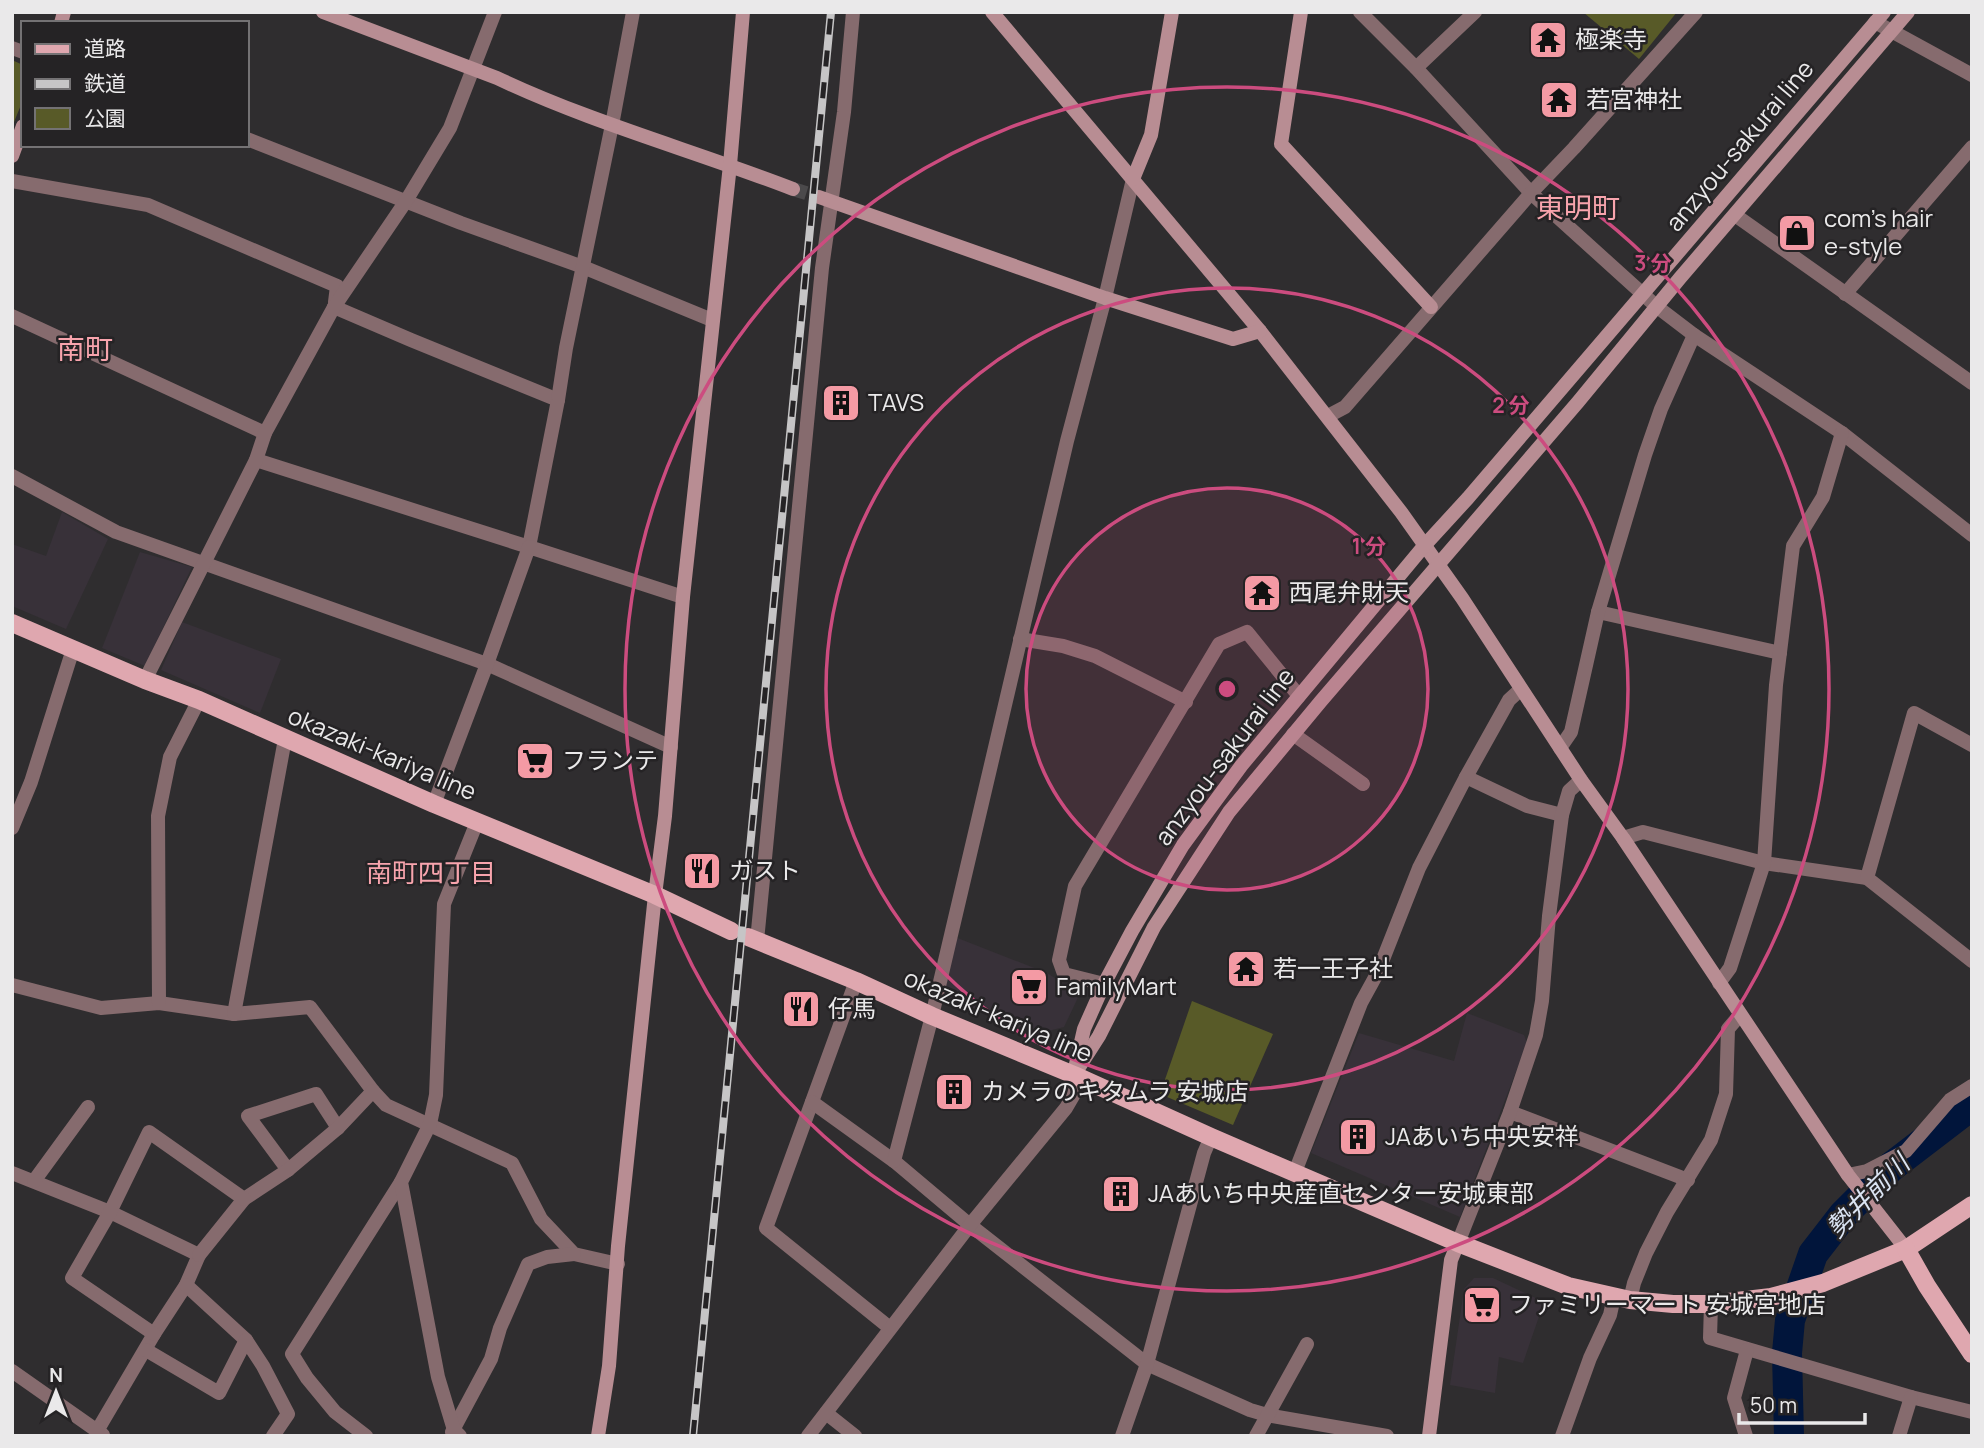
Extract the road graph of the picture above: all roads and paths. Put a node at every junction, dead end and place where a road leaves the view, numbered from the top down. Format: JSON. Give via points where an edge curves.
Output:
{"nodes":[{"id":1,"x":323,"y":12,"type":"edge"},
{"id":2,"x":495,"y":12,"type":"edge"},
{"id":3,"x":633,"y":12,"type":"edge"},
{"id":4,"x":743,"y":12,"type":"edge"},
{"id":5,"x":853,"y":12,"type":"edge"},
{"id":6,"x":992,"y":12,"type":"edge"},
{"id":7,"x":1172,"y":12,"type":"edge"},
{"id":8,"x":1301,"y":12,"type":"edge"},
{"id":9,"x":1360,"y":12,"type":"edge"},
{"id":10,"x":1475,"y":12,"type":"edge"},
{"id":11,"x":1696,"y":12,"type":"edge"},
{"id":12,"x":1909,"y":12,"type":"edge"},
{"id":13,"x":1880,"y":17,"type":"edge"},
{"id":14,"x":1893,"y":32,"type":"junction"},
{"id":15,"x":1416,"y":68,"type":"junction"},
{"id":16,"x":473,"y":70,"type":"junction"},
{"id":17,"x":1972,"y":75,"type":"edge"},
{"id":18,"x":612,"y":125,"type":"junction"},
{"id":19,"x":21,"y":132,"type":"edge"},
{"id":20,"x":248,"y":139,"type":"edge"},
{"id":21,"x":1972,"y":147,"type":"edge"},
{"id":22,"x":12,"y":156,"type":"edge"},
{"id":23,"x":730,"y":165,"type":"junction"},
{"id":24,"x":1133,"y":179,"type":"junction"},
{"id":25,"x":12,"y":181,"type":"edge"},
{"id":26,"x":793,"y":189,"type":"tunnel mouth"},
{"id":27,"x":1531,"y":193,"type":"junction"},
{"id":28,"x":825,"y":199,"type":"junction"},
{"id":29,"x":406,"y":201,"type":"junction"},
{"id":30,"x":1735,"y":215,"type":"junction"},
{"id":31,"x":583,"y":267,"type":"junction"},
{"id":32,"x":1845,"y":294,"type":"junction"},
{"id":33,"x":1643,"y":295,"type":"junction"},
{"id":34,"x":1105,"y":298,"type":"junction"},
{"id":35,"x":1656,"y":306,"type":"junction"},
{"id":36,"x":334,"y":307,"type":"junction"},
{"id":37,"x":1431,"y":307,"type":"junction"},
{"id":38,"x":12,"y":316,"type":"edge"},
{"id":39,"x":712,"y":320,"type":"junction"},
{"id":40,"x":1260,"y":331,"type":"junction"},
{"id":41,"x":1694,"y":335,"type":"junction"},
{"id":42,"x":1972,"y":383,"type":"edge"},
{"id":43,"x":558,"y":400,"type":"junction"},
{"id":44,"x":1328,"y":416,"type":"junction"},
{"id":45,"x":265,"y":433,"type":"junction"},
{"id":46,"x":1842,"y":433,"type":"junction"},
{"id":47,"x":256,"y":460,"type":"junction"},
{"id":48,"x":12,"y":476,"type":"edge"},
{"id":49,"x":1972,"y":535,"type":"edge"},
{"id":50,"x":1424,"y":546,"type":"junction"},
{"id":51,"x":529,"y":547,"type":"junction"},
{"id":52,"x":204,"y":564,"type":"junction"},
{"id":53,"x":1438,"y":564,"type":"junction"},
{"id":54,"x":682,"y":597,"type":"junction"},
{"id":55,"x":1598,"y":612,"type":"junction"},
{"id":56,"x":12,"y":623,"type":"edge"},
{"id":57,"x":1020,"y":639,"type":"junction"},
{"id":58,"x":73,"y":649,"type":"junction"},
{"id":59,"x":1780,"y":653,"type":"junction"},
{"id":60,"x":487,"y":664,"type":"junction"},
{"id":61,"x":145,"y":680,"type":"junction"},
{"id":62,"x":1521,"y":688,"type":"junction"},
{"id":63,"x":1299,"y":696,"type":"junction"},
{"id":64,"x":199,"y":700,"type":"junction"},
{"id":65,"x":1186,"y":702,"type":"junction"},
{"id":66,"x":1293,"y":734,"type":"junction"},
{"id":67,"x":285,"y":739,"type":"junction"},
{"id":68,"x":1972,"y":745,"type":"edge"},
{"id":69,"x":671,"y":747,"type":"junction"},
{"id":70,"x":1560,"y":748,"type":"junction"},
{"id":71,"x":1466,"y":777,"type":"junction"},
{"id":72,"x":1581,"y":780,"type":"junction"},
{"id":73,"x":1363,"y":784,"type":"dead end"},
{"id":74,"x":434,"y":804,"type":"junction"},
{"id":75,"x":1562,"y":815,"type":"junction"},
{"id":76,"x":477,"y":822,"type":"junction"},
{"id":77,"x":12,"y":828,"type":"edge"},
{"id":78,"x":1623,"y":838,"type":"junction"},
{"id":79,"x":1764,"y":863,"type":"junction"},
{"id":80,"x":1867,"y":878,"type":"junction"},
{"id":81,"x":655,"y":895,"type":"junction"},
{"id":82,"x":745,"y":937,"type":"junction"},
{"id":83,"x":1972,"y":961,"type":"edge"},
{"id":84,"x":856,"y":981,"type":"junction"},
{"id":85,"x":1720,"y":983,"type":"junction"},
{"id":86,"x":1104,"y":984,"type":"junction"},
{"id":87,"x":12,"y":985,"type":"edge"},
{"id":88,"x":159,"y":1003,"type":"junction"},
{"id":89,"x":234,"y":1014,"type":"junction"},
{"id":90,"x":1740,"y":1014,"type":"junction"},
{"id":91,"x":932,"y":1016,"type":"junction"},
{"id":92,"x":1074,"y":1075,"type":"junction"},
{"id":93,"x":1972,"y":1086,"type":"edge"},
{"id":94,"x":373,"y":1091,"type":"junction"},
{"id":95,"x":812,"y":1102,"type":"junction"},
{"id":96,"x":88,"y":1107,"type":"dead end"},
{"id":97,"x":1510,"y":1112,"type":"junction"},
{"id":98,"x":430,"y":1124,"type":"junction"},
{"id":99,"x":338,"y":1128,"type":"junction"},
{"id":100,"x":1210,"y":1137,"type":"junction"},
{"id":101,"x":894,"y":1161,"type":"junction"},
{"id":102,"x":288,"y":1170,"type":"junction"},
{"id":103,"x":1295,"y":1172,"type":"junction"},
{"id":104,"x":12,"y":1173,"type":"edge"},
{"id":105,"x":1848,"y":1175,"type":"junction"},
{"id":106,"x":1688,"y":1180,"type":"junction"},
{"id":107,"x":34,"y":1181,"type":"junction"},
{"id":108,"x":401,"y":1182,"type":"junction"},
{"id":109,"x":244,"y":1199,"type":"junction"},
{"id":110,"x":1972,"y":1205,"type":"edge"},
{"id":111,"x":110,"y":1212,"type":"junction"},
{"id":112,"x":971,"y":1225,"type":"junction"},
{"id":113,"x":1458,"y":1243,"type":"junction"},
{"id":114,"x":1906,"y":1249,"type":"junction"},
{"id":115,"x":574,"y":1254,"type":"junction"},
{"id":116,"x":199,"y":1255,"type":"junction"},
{"id":117,"x":618,"y":1264,"type":"junction"},
{"id":118,"x":186,"y":1285,"type":"junction"},
{"id":119,"x":1622,"y":1298,"type":"junction"},
{"id":120,"x":1711,"y":1304,"type":"junction"},
{"id":121,"x":890,"y":1328,"type":"junction"},
{"id":122,"x":154,"y":1334,"type":"junction"},
{"id":123,"x":246,"y":1340,"type":"junction"},
{"id":124,"x":1307,"y":1344,"type":"dead end"},
{"id":125,"x":146,"y":1350,"type":"junction"},
{"id":126,"x":1746,"y":1350,"type":"junction"},
{"id":127,"x":1972,"y":1354,"type":"edge"},
{"id":128,"x":1147,"y":1364,"type":"junction"},
{"id":129,"x":12,"y":1371,"type":"edge"},
{"id":130,"x":1910,"y":1397,"type":"junction"},
{"id":131,"x":1972,"y":1412,"type":"edge"},
{"id":132,"x":826,"y":1413,"type":"junction"},
{"id":133,"x":1267,"y":1415,"type":"junction"},
{"id":134,"x":101,"y":1433,"type":"edge"},
{"id":135,"x":454,"y":1434,"type":"edge"},
{"id":136,"x":273,"y":1436,"type":"edge"},
{"id":137,"x":366,"y":1436,"type":"edge"},
{"id":138,"x":598,"y":1436,"type":"edge"},
{"id":139,"x":808,"y":1436,"type":"edge"},
{"id":140,"x":855,"y":1436,"type":"edge"},
{"id":141,"x":1122,"y":1436,"type":"edge"},
{"id":142,"x":1256,"y":1436,"type":"edge"},
{"id":143,"x":1387,"y":1436,"type":"edge"},
{"id":144,"x":1429,"y":1436,"type":"edge"},
{"id":145,"x":1562,"y":1436,"type":"edge"},
{"id":146,"x":1746,"y":1436,"type":"edge"},
{"id":147,"x":1899,"y":1436,"type":"edge"}],
"edges":[{"from":1,"to":16,"type":"street"},
{"from":2,"to":16,"type":"street"},
{"from":3,"to":18,"type":"street"},
{"from":4,"to":23,"type":"street"},
{"from":5,"to":28,"type":"street","via":[[844,112]]},
{"from":6,"to":24,"type":"street"},
{"from":7,"to":24,"type":"street","via":[[1150,135]]},
{"from":8,"to":37,"type":"street","via":[[1281,144]]},
{"from":9,"to":15,"type":"street"},
{"from":10,"to":15,"type":"street"},
{"from":11,"to":27,"type":"street"},
{"from":12,"to":14,"type":"street","name":"anzyou-sakurai line"},
{"from":13,"to":14,"type":"street"},
{"from":13,"to":33,"type":"street","name":"anzyou-sakurai line"},
{"from":14,"to":17,"type":"street"},
{"from":14,"to":30,"type":"street","name":"anzyou-sakurai line"},
{"from":15,"to":27,"type":"street"},
{"from":16,"to":18,"type":"street"},
{"from":16,"to":29,"type":"street","via":[[450,128]]},
{"from":18,"to":23,"type":"street"},
{"from":18,"to":31,"type":"street"},
{"from":19,"to":22,"type":"street"},
{"from":20,"to":29,"type":"street"},
{"from":21,"to":32,"type":"street"},
{"from":23,"to":26,"type":"street"},
{"from":23,"to":39,"type":"street"},
{"from":24,"to":34,"type":"street"},
{"from":24,"to":40,"type":"street"},
{"from":25,"to":36,"type":"street","via":[[148,205],[337,286]]},
{"from":27,"to":33,"type":"street"},
{"from":27,"to":37,"type":"street"},
{"from":28,"to":34,"type":"street"},
{"from":28,"to":82,"type":"street","via":[[820,279]]},
{"from":29,"to":31,"type":"street"},
{"from":29,"to":36,"type":"street"},
{"from":30,"to":32,"type":"street"},
{"from":30,"to":35,"type":"street","name":"anzyou-sakurai line"},
{"from":31,"to":39,"type":"street"},
{"from":31,"to":43,"type":"street"},
{"from":32,"to":42,"type":"street"},
{"from":33,"to":35,"type":"street"},
{"from":33,"to":50,"type":"street","name":"anzyou-sakurai line"},
{"from":34,"to":40,"type":"street","via":[[1233,339]]},
{"from":34,"to":57,"type":"street"},
{"from":35,"to":41,"type":"street"},
{"from":35,"to":53,"type":"street","name":"anzyou-sakurai line"},
{"from":36,"to":43,"type":"street"},
{"from":36,"to":45,"type":"street"},
{"from":37,"to":44,"type":"street","via":[[1345,407]]},
{"from":38,"to":45,"type":"street"},
{"from":39,"to":54,"type":"street"},
{"from":40,"to":44,"type":"street"},
{"from":41,"to":46,"type":"street"},
{"from":41,"to":55,"type":"street","via":[[1645,455]]},
{"from":43,"to":51,"type":"street"},
{"from":44,"to":50,"type":"street"},
{"from":45,"to":47,"type":"street"},
{"from":46,"to":49,"type":"street"},
{"from":46,"to":59,"type":"street","via":[[1824,497],[1793,546]]},
{"from":47,"to":51,"type":"street"},
{"from":47,"to":52,"type":"street"},
{"from":48,"to":52,"type":"street","via":[[116,532]]},
{"from":50,"to":53,"type":"street"},
{"from":50,"to":63,"type":"street","name":"anzyou-sakurai line"},
{"from":51,"to":54,"type":"street"},
{"from":51,"to":60,"type":"street"},
{"from":52,"to":60,"type":"street"},
{"from":52,"to":61,"type":"street"},
{"from":53,"to":62,"type":"street"},
{"from":53,"to":66,"type":"street","name":"anzyou-sakurai line"},
{"from":54,"to":69,"type":"street"},
{"from":55,"to":59,"type":"street"},
{"from":55,"to":70,"type":"street","via":[[1571,733]]},
{"from":56,"to":58,"type":"main road","name":"okazaki-kariya line"},
{"from":57,"to":65,"type":"street","via":[[1095,656]]},
{"from":57,"to":91,"type":"street"},
{"from":58,"to":61,"type":"main road","name":"okazaki-kariya line"},
{"from":58,"to":77,"type":"street"},
{"from":59,"to":79,"type":"street"},
{"from":60,"to":69,"type":"street"},
{"from":60,"to":74,"type":"street"},
{"from":61,"to":64,"type":"main road","name":"okazaki-kariya line"},
{"from":62,"to":70,"type":"street"},
{"from":62,"to":71,"type":"street","via":[[1509,700]]},
{"from":63,"to":65,"type":"street","via":[[1247,632],[1219,644]]},
{"from":63,"to":86,"type":"street","name":"anzyou-sakurai line","via":[[1183,845]]},
{"from":64,"to":67,"type":"main road","name":"okazaki-kariya line"},
{"from":64,"to":88,"type":"street","via":[[170,757],[158,816]]},
{"from":65,"to":86,"type":"street","via":[[1075,886],[1059,960],[1064,974]]},
{"from":66,"to":73,"type":"street"},
{"from":66,"to":92,"type":"street","name":"anzyou-sakurai line","via":[[1229,812],[1184,878]]},
{"from":67,"to":74,"type":"main road","name":"okazaki-kariya line"},
{"from":67,"to":89,"type":"street"},
{"from":68,"to":80,"type":"street","via":[[1914,713]]},
{"from":69,"to":81,"type":"street"},
{"from":70,"to":72,"type":"street"},
{"from":71,"to":75,"type":"street","via":[[1527,806]]},
{"from":71,"to":103,"type":"street","via":[[1419,868]]},
{"from":72,"to":75,"type":"street","via":[[1569,792]]},
{"from":72,"to":78,"type":"street"},
{"from":74,"to":76,"type":"main road","name":"okazaki-kariya line"},
{"from":75,"to":97,"type":"street","via":[[1542,1001],[1536,1035]]},
{"from":76,"to":81,"type":"main road","name":"okazaki-kariya line"},
{"from":76,"to":98,"type":"street","via":[[444,904],[436,1095]]},
{"from":78,"to":79,"type":"street","via":[[1643,832]]},
{"from":78,"to":85,"type":"street"},
{"from":79,"to":80,"type":"street"},
{"from":79,"to":85,"type":"street","via":[[1730,968]]},
{"from":80,"to":83,"type":"street"},
{"from":81,"to":82,"type":"main road","name":"okazaki-kariya line"},
{"from":81,"to":117,"type":"street"},
{"from":82,"to":84,"type":"main road","name":"okazaki-kariya line"},
{"from":84,"to":91,"type":"main road","name":"okazaki-kariya line"},
{"from":84,"to":95,"type":"street"},
{"from":85,"to":90,"type":"street"},
{"from":86,"to":92,"type":"street","name":"anzyou-sakurai line","via":[[1084,1029]]},
{"from":87,"to":88,"type":"street","via":[[101,1008]]},
{"from":88,"to":89,"type":"street"},
{"from":89,"to":94,"type":"street","via":[[310,1007]]},
{"from":90,"to":105,"type":"street"},
{"from":90,"to":106,"type":"street","via":[[1728,1029],[1726,1094],[1712,1140]]},
{"from":91,"to":92,"type":"main road","name":"okazaki-kariya line"},
{"from":91,"to":101,"type":"street"},
{"from":92,"to":100,"type":"main road","name":"okazaki-kariya line"},
{"from":92,"to":112,"type":"street","via":[[1073,1096],[1066,1108]]},
{"from":93,"to":105,"type":"street","via":[[1950,1100],[1906,1151],[1867,1171]]},
{"from":94,"to":98,"type":"street","via":[[386,1105]]},
{"from":94,"to":99,"type":"street"},
{"from":95,"to":101,"type":"street"},
{"from":95,"to":121,"type":"street","via":[[766,1228]]},
{"from":96,"to":107,"type":"street"},
{"from":97,"to":106,"type":"street"},
{"from":97,"to":113,"type":"street"},
{"from":98,"to":108,"type":"street"},
{"from":98,"to":115,"type":"street","via":[[512,1163],[541,1219]]},
{"from":99,"to":102,"type":"street"},
{"from":99,"to":102,"type":"street","via":[[316,1094],[248,1116]]},
{"from":100,"to":103,"type":"main road","name":"okazaki-kariya line"},
{"from":100,"to":128,"type":"street"},
{"from":101,"to":112,"type":"street"},
{"from":102,"to":109,"type":"street"},
{"from":103,"to":113,"type":"main road","name":"okazaki-kariya line"},
{"from":104,"to":107,"type":"street"},
{"from":105,"to":114,"type":"street"},
{"from":106,"to":119,"type":"street"},
{"from":107,"to":111,"type":"street"},
{"from":108,"to":135,"type":"street"},
{"from":108,"to":137,"type":"street","via":[[292,1354],[335,1412]]},
{"from":109,"to":111,"type":"street","via":[[149,1132]]},
{"from":109,"to":116,"type":"street"},
{"from":110,"to":114,"type":"main road","name":"okazaki-kariya line"},
{"from":111,"to":116,"type":"street"},
{"from":111,"to":122,"type":"street","via":[[72,1278]]},
{"from":112,"to":121,"type":"street"},
{"from":112,"to":128,"type":"street"},
{"from":113,"to":119,"type":"main road","name":"okazaki-kariya line","via":[[1568,1286]]},
{"from":113,"to":144,"type":"street","via":[[1451,1261]]},
{"from":114,"to":120,"type":"main road","name":"okazaki-kariya line","via":[[1823,1283],[1772,1297]]},
{"from":114,"to":127,"type":"main road"},
{"from":115,"to":117,"type":"street"},
{"from":115,"to":135,"type":"street","via":[[528,1264],[491,1359]]},
{"from":116,"to":118,"type":"street"},
{"from":117,"to":138,"type":"street"},
{"from":118,"to":122,"type":"street"},
{"from":118,"to":123,"type":"street"},
{"from":119,"to":120,"type":"main road","name":"okazaki-kariya line"},
{"from":119,"to":145,"type":"street","via":[[1590,1358]]},
{"from":120,"to":126,"type":"street","via":[[1710,1338]]},
{"from":121,"to":132,"type":"street"},
{"from":122,"to":125,"type":"street"},
{"from":123,"to":125,"type":"street","via":[[219,1394]]},
{"from":123,"to":136,"type":"street","via":[[288,1414]]},
{"from":124,"to":133,"type":"street"},
{"from":125,"to":134,"type":"street"},
{"from":126,"to":130,"type":"street"},
{"from":126,"to":146,"type":"street","via":[[1734,1398]]},
{"from":128,"to":133,"type":"street"},
{"from":128,"to":141,"type":"street"},
{"from":129,"to":134,"type":"street"},
{"from":130,"to":131,"type":"street"},
{"from":130,"to":147,"type":"street"},
{"from":132,"to":139,"type":"street"},
{"from":132,"to":140,"type":"street"},
{"from":133,"to":142,"type":"street"},
{"from":133,"to":143,"type":"street"}]}
